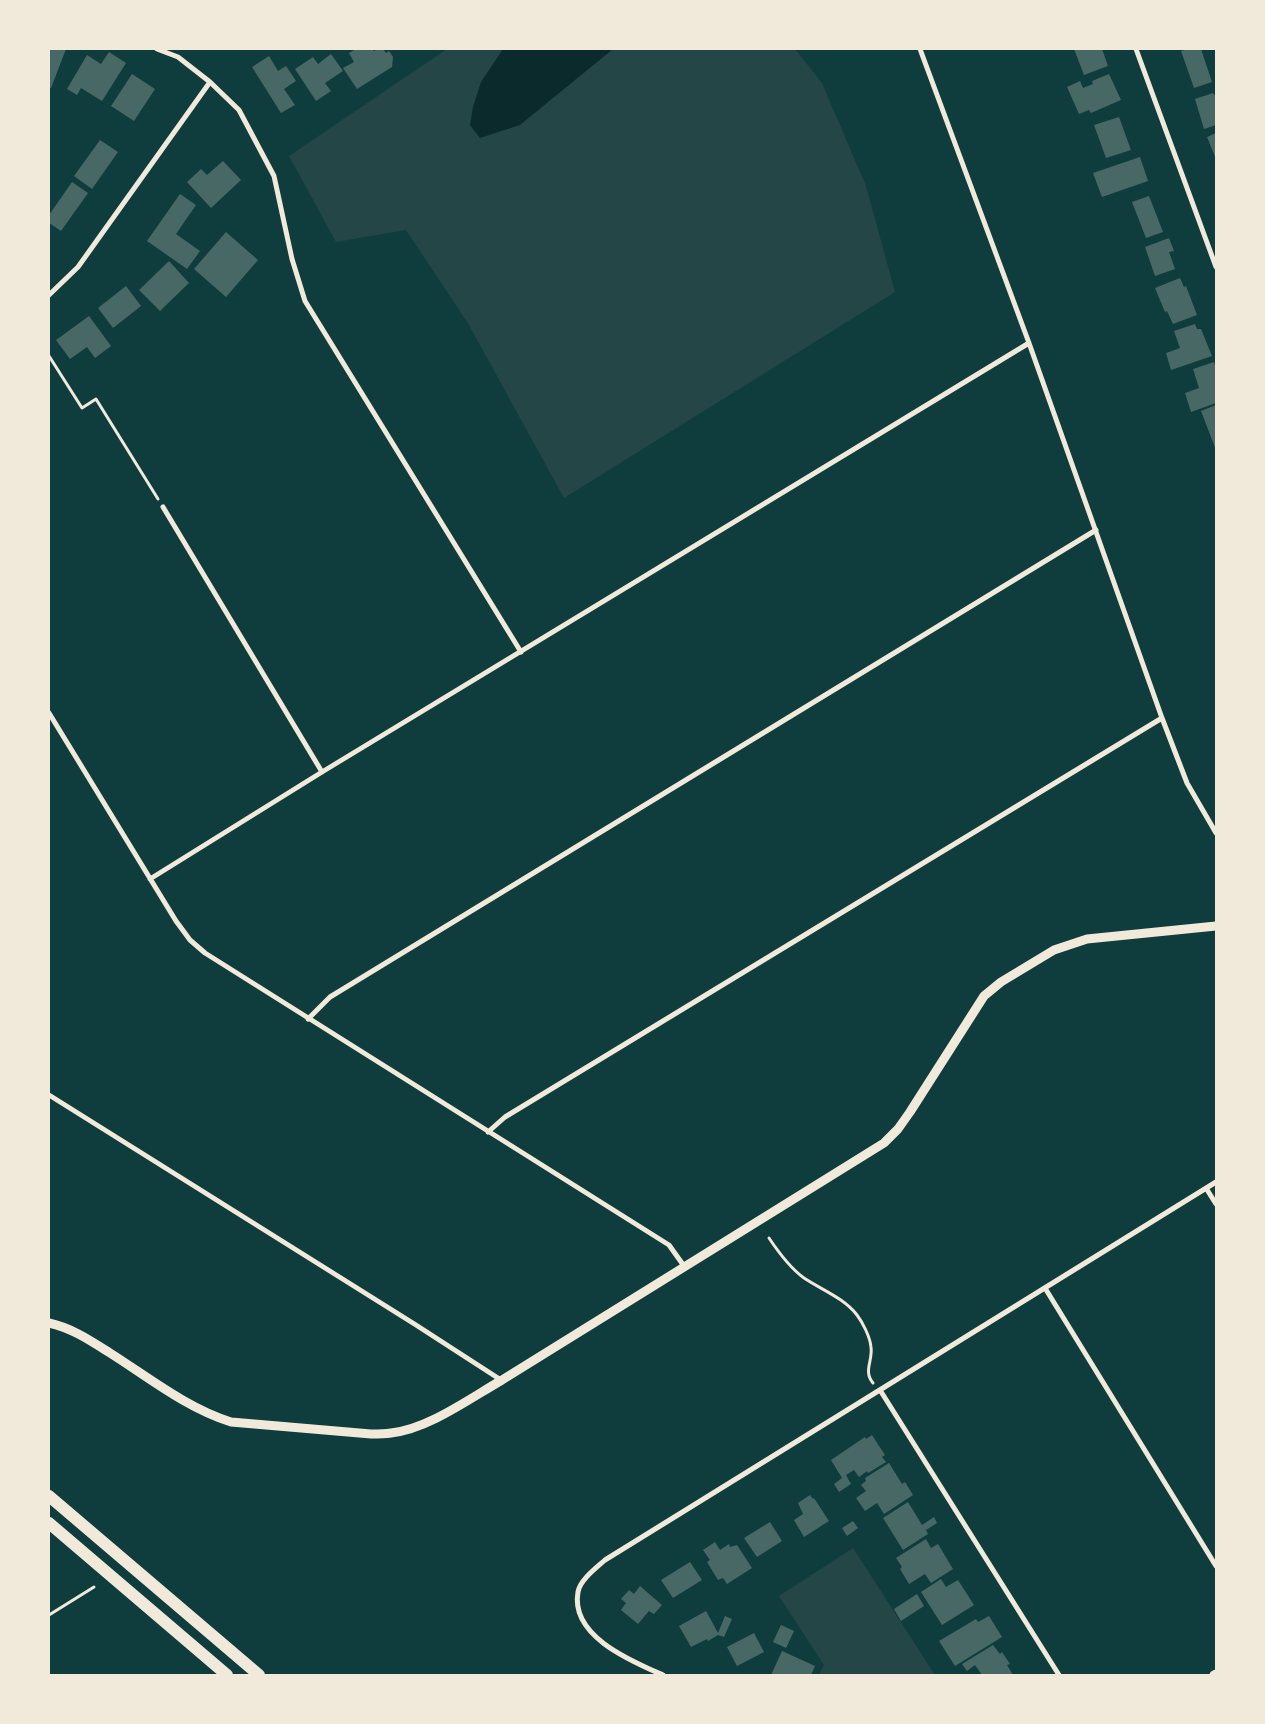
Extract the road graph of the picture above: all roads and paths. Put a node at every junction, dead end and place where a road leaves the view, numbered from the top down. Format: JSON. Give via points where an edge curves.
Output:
{"nodes":[{"id":1,"x":157,"y":49,"type":"edge"},
{"id":2,"x":920,"y":49,"type":"edge"},
{"id":3,"x":1136,"y":49,"type":"edge"},
{"id":4,"x":210,"y":82,"type":"junction"},
{"id":5,"x":1216,"y":266,"type":"edge"},
{"id":6,"x":49,"y":296,"type":"edge"},
{"id":7,"x":1029,"y":343,"type":"junction"},
{"id":8,"x":49,"y":356,"type":"edge"},
{"id":9,"x":163,"y":507,"type":"joint"},
{"id":10,"x":1096,"y":530,"type":"junction"},
{"id":11,"x":521,"y":652,"type":"junction"},
{"id":12,"x":49,"y":713,"type":"edge"},
{"id":13,"x":1162,"y":718,"type":"junction"},
{"id":14,"x":322,"y":772,"type":"junction"},
{"id":15,"x":1216,"y":832,"type":"edge"},
{"id":16,"x":150,"y":879,"type":"junction"},
{"id":17,"x":1216,"y":926,"type":"edge"},
{"id":18,"x":308,"y":1019,"type":"junction"},
{"id":19,"x":49,"y":1095,"type":"edge"},
{"id":20,"x":488,"y":1132,"type":"junction"},
{"id":21,"x":1216,"y":1182,"type":"edge"},
{"id":22,"x":1206,"y":1188,"type":"junction"},
{"id":23,"x":1216,"y":1204,"type":"edge"},
{"id":24,"x":769,"y":1238,"type":"dead end"},
{"id":25,"x":684,"y":1266,"type":"junction"},
{"id":26,"x":1045,"y":1288,"type":"junction"},
{"id":27,"x":49,"y":1323,"type":"edge"},
{"id":28,"x":502,"y":1380,"type":"junction"},
{"id":29,"x":880,"y":1390,"type":"junction"},
{"id":30,"x":49,"y":1496,"type":"edge"},
{"id":31,"x":49,"y":1523,"type":"edge"},
{"id":32,"x":1216,"y":1566,"type":"edge"},
{"id":33,"x":94,"y":1587,"type":"dead end"},
{"id":34,"x":49,"y":1614,"type":"edge"},
{"id":35,"x":227,"y":1675,"type":"edge"},
{"id":36,"x":259,"y":1675,"type":"edge"},
{"id":37,"x":663,"y":1675,"type":"edge"},
{"id":38,"x":1059,"y":1675,"type":"edge"}],
"edges":[{"from":1,"to":4,"type":"street","via":[[178,57]]},
{"from":2,"to":7,"type":"street"},
{"from":3,"to":5,"type":"street"},
{"from":4,"to":6,"type":"street","via":[[78,267]]},
{"from":4,"to":11,"type":"street","via":[[238,110],[274,176],[292,259],[305,301]]},
{"from":7,"to":10,"type":"street"},
{"from":7,"to":11,"type":"street"},
{"from":8,"to":9,"type":"path","via":[[82,408],[96,399]]},
{"from":9,"to":14,"type":"street"},
{"from":10,"to":13,"type":"street"},
{"from":10,"to":18,"type":"street","via":[[330,997]]},
{"from":11,"to":14,"type":"street"},
{"from":12,"to":16,"type":"street"},
{"from":13,"to":15,"type":"street","via":[[1187,782]]},
{"from":13,"to":20,"type":"street","via":[[505,1117]]},
{"from":14,"to":16,"type":"street"},
{"from":16,"to":18,"type":"street","via":[[190,940]]},
{"from":17,"to":25,"type":"street","via":[[1087,939],[1054,950],[1001,982],[984,996],[910,1112],[884,1143]]},
{"from":18,"to":20,"type":"street"},
{"from":19,"to":28,"type":"street"},
{"from":20,"to":25,"type":"street","via":[[668,1246]]},
{"from":21,"to":22,"type":"street"},
{"from":22,"to":23,"type":"street"},
{"from":22,"to":26,"type":"street"},
{"from":24,"to":29,"type":"path","via":[[788,1263],[848,1305],[859,1317],[871,1346],[869,1378]]},
{"from":25,"to":28,"type":"street"},
{"from":26,"to":29,"type":"street"},
{"from":26,"to":32,"type":"street"},
{"from":27,"to":28,"type":"street","via":[[88,1339],[193,1405],[231,1422],[391,1433],[424,1423]]},
{"from":29,"to":37,"type":"street","via":[[605,1560],[589,1574],[578,1591],[578,1612],[590,1632],[632,1662]]},
{"from":29,"to":38,"type":"street"},
{"from":30,"to":36,"type":"main road"},
{"from":31,"to":35,"type":"main road"},
{"from":33,"to":34,"type":"path"}]}
